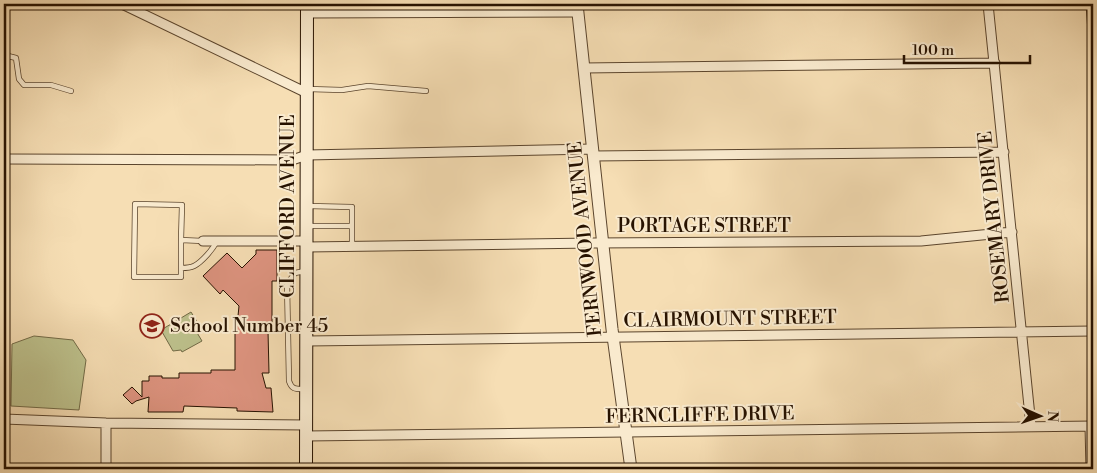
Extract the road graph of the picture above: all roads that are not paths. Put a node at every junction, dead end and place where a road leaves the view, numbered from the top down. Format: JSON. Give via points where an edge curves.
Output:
{"nodes":[{"id":1,"x":122,"y":4,"type":"edge"},
{"id":2,"x":988,"y":4,"type":"edge"},
{"id":3,"x":1091,"y":4,"type":"edge"},
{"id":4,"x":306,"y":8,"type":"edge"},
{"id":5,"x":578,"y":8,"type":"edge"},
{"id":6,"x":1093,"y":31,"type":"edge"},
{"id":7,"x":4,"y":54,"type":"edge"},
{"id":8,"x":995,"y":63,"type":"junction"},
{"id":9,"x":584,"y":68,"type":"junction"},
{"id":10,"x":72,"y":91,"type":"dead end"},
{"id":11,"x":307,"y":91,"type":"junction"},
{"id":12,"x":426,"y":91,"type":"dead end"},
{"id":13,"x":593,"y":152,"type":"junction"},
{"id":14,"x":1004,"y":152,"type":"junction"},
{"id":15,"x":307,"y":156,"type":"junction"},
{"id":16,"x":4,"y":159,"type":"edge"},
{"id":17,"x":307,"y":206,"type":"junction"},
{"id":18,"x":307,"y":226,"type":"junction"},
{"id":19,"x":352,"y":226,"type":"junction"},
{"id":20,"x":1012,"y":232,"type":"junction"},
{"id":21,"x":181,"y":240,"type":"junction"},
{"id":22,"x":203,"y":241,"type":"joint"},
{"id":23,"x":217,"y":241,"type":"junction"},
{"id":24,"x":603,"y":243,"type":"junction"},
{"id":25,"x":307,"y":244,"type":"junction"},
{"id":26,"x":352,"y":247,"type":"junction"},
{"id":27,"x":181,"y":268,"type":"junction"},
{"id":28,"x":307,"y":270,"type":"junction"},
{"id":29,"x":1093,"y":331,"type":"edge"},
{"id":30,"x":1022,"y":332,"type":"junction"},
{"id":31,"x":612,"y":336,"type":"junction"},
{"id":32,"x":307,"y":340,"type":"junction"},
{"id":33,"x":307,"y":389,"type":"junction"},
{"id":34,"x":4,"y":419,"type":"edge"},
{"id":35,"x":106,"y":422,"type":"junction"},
{"id":36,"x":1032,"y":426,"type":"junction"},
{"id":37,"x":1092,"y":426,"type":"edge"},
{"id":38,"x":306,"y":430,"type":"junction"},
{"id":39,"x":626,"y":432,"type":"junction"},
{"id":40,"x":106,"y":469,"type":"edge"},
{"id":41,"x":306,"y":469,"type":"edge"},
{"id":42,"x":631,"y":469,"type":"edge"},
{"id":43,"x":1091,"y":469,"type":"edge"}],
"edges":[{"from":1,"to":11,"type":"street"},
{"from":2,"to":8,"type":"street","name":"ROSEMARY DRIVE"},
{"from":3,"to":6,"type":"street"},
{"from":4,"to":5,"type":"street"},
{"from":4,"to":11,"type":"main road","name":"CLIFFORD AVENUE"},
{"from":5,"to":9,"type":"street","name":"FERNWOOD AVENUE"},
{"from":7,"to":10,"type":"lane","via":[[16,58],[19,79],[24,86],[51,85]]},
{"from":8,"to":9,"type":"street"},
{"from":8,"to":14,"type":"street","name":"ROSEMARY DRIVE"},
{"from":9,"to":13,"type":"street","name":"FERNWOOD AVENUE"},
{"from":11,"to":12,"type":"lane","via":[[368,86]]},
{"from":11,"to":15,"type":"main road","name":"CLIFFORD AVENUE"},
{"from":13,"to":14,"type":"street"},
{"from":13,"to":15,"type":"street"},
{"from":13,"to":24,"type":"street","name":"FERNWOOD AVENUE"},
{"from":14,"to":20,"type":"street","name":"ROSEMARY DRIVE"},
{"from":15,"to":16,"type":"street","via":[[292,160]]},
{"from":15,"to":17,"type":"main road","name":"CLIFFORD AVENUE"},
{"from":17,"to":18,"type":"main road","name":"CLIFFORD AVENUE"},
{"from":17,"to":19,"type":"lane","via":[[352,207]]},
{"from":18,"to":19,"type":"lane"},
{"from":18,"to":25,"type":"main road","name":"CLIFFORD AVENUE"},
{"from":19,"to":26,"type":"lane"},
{"from":20,"to":24,"type":"street","name":"PORTAGE STREET","via":[[921,241]]},
{"from":20,"to":30,"type":"street","name":"ROSEMARY DRIVE"},
{"from":21,"to":22,"type":"lane"},
{"from":21,"to":27,"type":"lane"},
{"from":21,"to":27,"type":"lane","via":[[182,205],[135,204],[134,276],[181,277]]},
{"from":22,"to":23,"type":"street","name":"PORTAGE STREET"},
{"from":23,"to":25,"type":"street","name":"PORTAGE STREET"},
{"from":23,"to":27,"type":"lane","via":[[192,268]]},
{"from":24,"to":26,"type":"street","name":"PORTAGE STREET"},
{"from":24,"to":31,"type":"street","name":"FERNWOOD AVENUE"},
{"from":25,"to":26,"type":"street","name":"PORTAGE STREET"},
{"from":25,"to":28,"type":"main road","name":"CLIFFORD AVENUE"},
{"from":28,"to":32,"type":"main road","name":"CLIFFORD AVENUE"},
{"from":28,"to":33,"type":"lane","via":[[295,273],[287,284],[288,381],[294,389]]},
{"from":29,"to":30,"type":"street","name":"CLAIRMOUNT STREET"},
{"from":30,"to":31,"type":"street","name":"CLAIRMOUNT STREET"},
{"from":30,"to":36,"type":"street","name":"ROSEMARY DRIVE"},
{"from":31,"to":32,"type":"street","name":"CLAIRMOUNT STREET"},
{"from":31,"to":39,"type":"street","name":"FERNWOOD AVENUE"},
{"from":32,"to":33,"type":"main road","name":"CLIFFORD AVENUE"},
{"from":33,"to":38,"type":"main road","name":"CLIFFORD AVENUE"},
{"from":34,"to":35,"type":"street","name":"FERNCLIFFE DRIVE"},
{"from":35,"to":38,"type":"street","name":"FERNCLIFFE DRIVE"},
{"from":35,"to":40,"type":"street"},
{"from":36,"to":37,"type":"street","name":"FERNCLIFFE DRIVE"},
{"from":36,"to":39,"type":"street","name":"FERNCLIFFE DRIVE"},
{"from":37,"to":43,"type":"street"},
{"from":38,"to":39,"type":"street","name":"FERNCLIFFE DRIVE"},
{"from":38,"to":41,"type":"main road","name":"CLIFFORD AVENUE"},
{"from":39,"to":42,"type":"street","name":"FERNWOOD AVENUE"}]}
